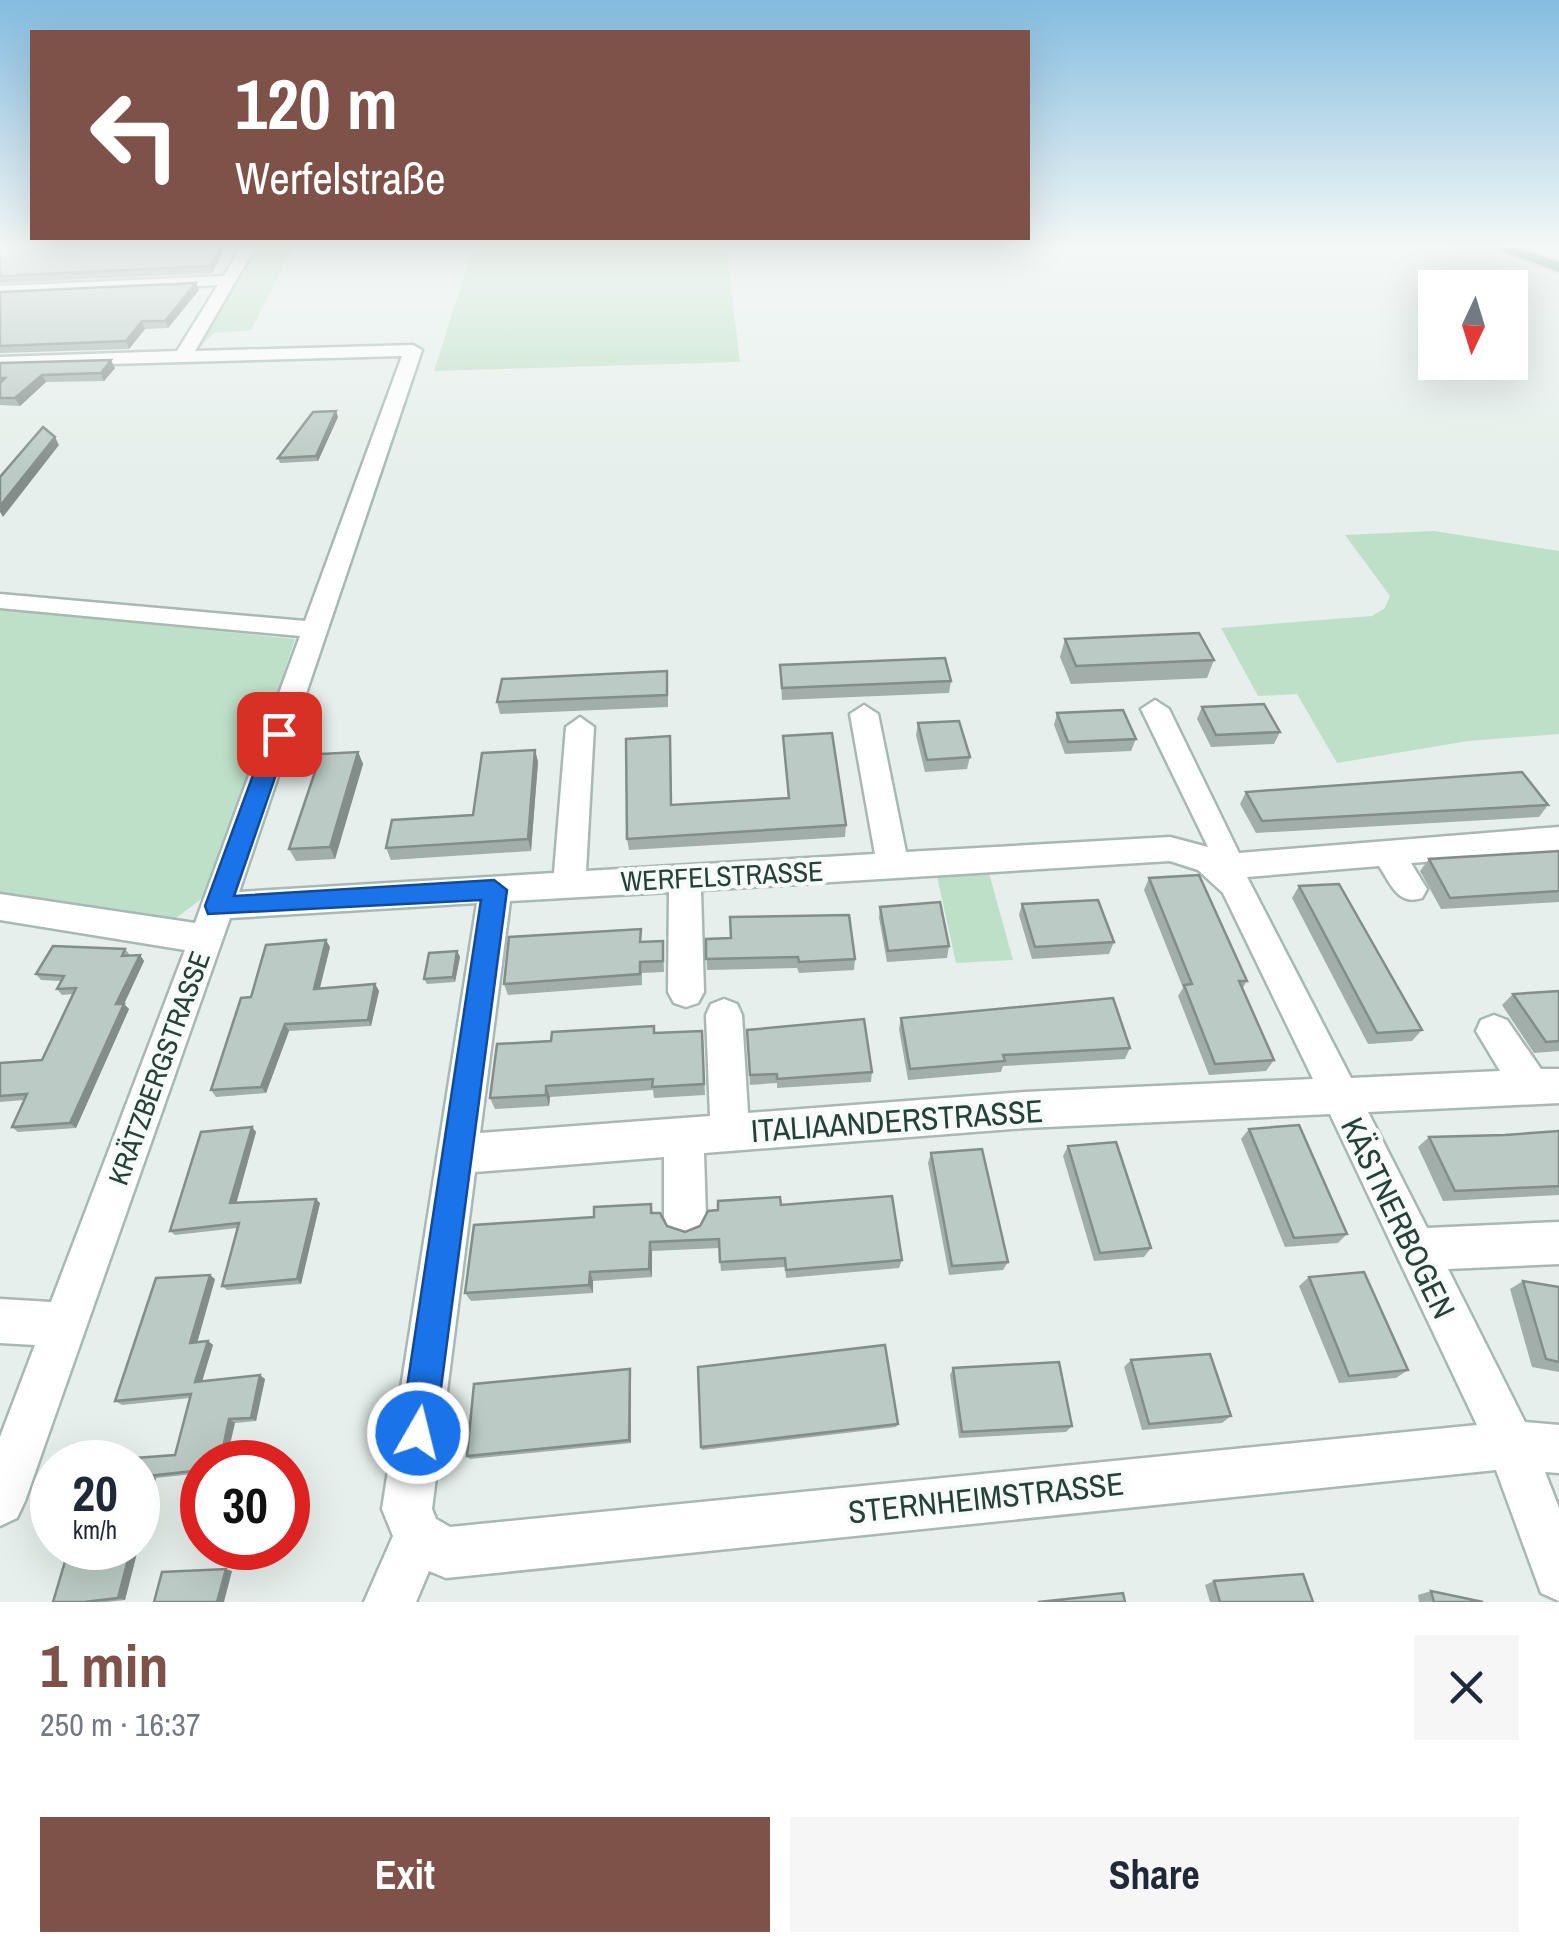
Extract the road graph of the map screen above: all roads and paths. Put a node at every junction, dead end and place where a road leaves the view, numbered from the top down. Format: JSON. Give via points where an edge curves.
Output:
{"nodes":[{"id":1,"x":203,"y":323,"type":"edge"},
{"id":2,"x":183,"y":356,"type":"junction"},
{"id":3,"x":0,"y":362,"type":"edge"},
{"id":4,"x":0,"y":601,"type":"edge"},
{"id":5,"x":316,"y":630,"type":"junction"},
{"id":6,"x":1155,"y":709,"type":"dead end"},
{"id":7,"x":864,"y":714,"type":"dead end"},
{"id":8,"x":580,"y":727,"type":"dead end"},
{"id":9,"x":1559,"y":839,"type":"edge"},
{"id":10,"x":1388,"y":853,"type":"junction"},
{"id":11,"x":892,"y":865,"type":"junction"},
{"id":12,"x":1223,"y":867,"type":"junction"},
{"id":13,"x":685,"y":878,"type":"junction"},
{"id":14,"x":569,"y":885,"type":"junction"},
{"id":15,"x":494,"y":890,"type":"junction"},
{"id":16,"x":1411,"y":890,"type":"dead end"},
{"id":17,"x":0,"y":907,"type":"edge"},
{"id":18,"x":212,"y":923,"type":"junction"},
{"id":19,"x":686,"y":992,"type":"dead end"},
{"id":20,"x":724,"y":1015,"type":"dead end"},
{"id":21,"x":1494,"y":1031,"type":"dead end"},
{"id":22,"x":1545,"y":1087,"type":"edge"},
{"id":23,"x":1336,"y":1093,"type":"junction"},
{"id":24,"x":730,"y":1133,"type":"junction"},
{"id":25,"x":684,"y":1136,"type":"junction"},
{"id":26,"x":458,"y":1154,"type":"junction"},
{"id":27,"x":685,"y":1217,"type":"dead end"},
{"id":28,"x":1559,"y":1243,"type":"edge"},
{"id":29,"x":1415,"y":1250,"type":"junction"},
{"id":30,"x":0,"y":1321,"type":"edge"},
{"id":31,"x":64,"y":1325,"type":"junction"},
{"id":32,"x":1535,"y":1447,"type":"edge"},
{"id":33,"x":0,"y":1501,"type":"edge"},
{"id":34,"x":418,"y":1537,"type":"junction"},
{"id":35,"x":1559,"y":1575,"type":"edge"},
{"id":36,"x":390,"y":1602,"type":"edge"}],
"edges":[{"from":1,"to":2,"type":"street"},
{"from":2,"to":3,"type":"street"},
{"from":2,"to":5,"type":"street","name":"KRÄTZBERGSTRASSE","via":[[413,350]]},
{"from":4,"to":5,"type":"street"},
{"from":5,"to":18,"type":"street","name":"KRÄTZBERGSTRASSE"},
{"from":6,"to":12,"type":"street","name":"KÄSTNERBOGEN","via":[[1224,847]]},
{"from":7,"to":11,"type":"street"},
{"from":8,"to":14,"type":"street"},
{"from":9,"to":10,"type":"street"},
{"from":10,"to":12,"type":"street"},
{"from":10,"to":16,"type":"street"},
{"from":11,"to":12,"type":"street","name":"WERFELSTRASSE","via":[[1170,849]]},
{"from":11,"to":13,"type":"street","name":"WERFELSTRASSE"},
{"from":12,"to":23,"type":"street","name":"KÄSTNERBOGEN","via":[[1250,909]]},
{"from":13,"to":14,"type":"street","name":"WERFELSTRASSE"},
{"from":13,"to":19,"type":"street"},
{"from":14,"to":15,"type":"street","name":"WERFELSTRASSE"},
{"from":15,"to":18,"type":"street","name":"WERFELSTRASSE"},
{"from":15,"to":26,"type":"street"},
{"from":17,"to":18,"type":"street","name":"WERFELSTRASSE"},
{"from":18,"to":31,"type":"street","name":"KRÄTZBERGSTRASSE"},
{"from":20,"to":24,"type":"street"},
{"from":21,"to":22,"type":"street"},
{"from":22,"to":23,"type":"street","name":"ITALIAANDERSTRASSE"},
{"from":23,"to":24,"type":"street","name":"ITALIAANDERSTRASSE"},
{"from":23,"to":29,"type":"street","name":"KÄSTNERBOGEN"},
{"from":24,"to":25,"type":"street","name":"ITALIAANDERSTRASSE"},
{"from":25,"to":26,"type":"street","name":"ITALIAANDERSTRASSE"},
{"from":25,"to":27,"type":"street"},
{"from":26,"to":34,"type":"street","via":[[406,1509]]},
{"from":28,"to":29,"type":"street"},
{"from":29,"to":32,"type":"street","name":"KÄSTNERBOGEN"},
{"from":30,"to":31,"type":"street"},
{"from":31,"to":33,"type":"street","name":"KRÄTZBERGSTRASSE"},
{"from":32,"to":34,"type":"street","name":"STERNHEIMSTRASSE","via":[[446,1553]]},
{"from":32,"to":35,"type":"street","name":"KÄSTNERBOGEN"},
{"from":34,"to":36,"type":"street"}]}
